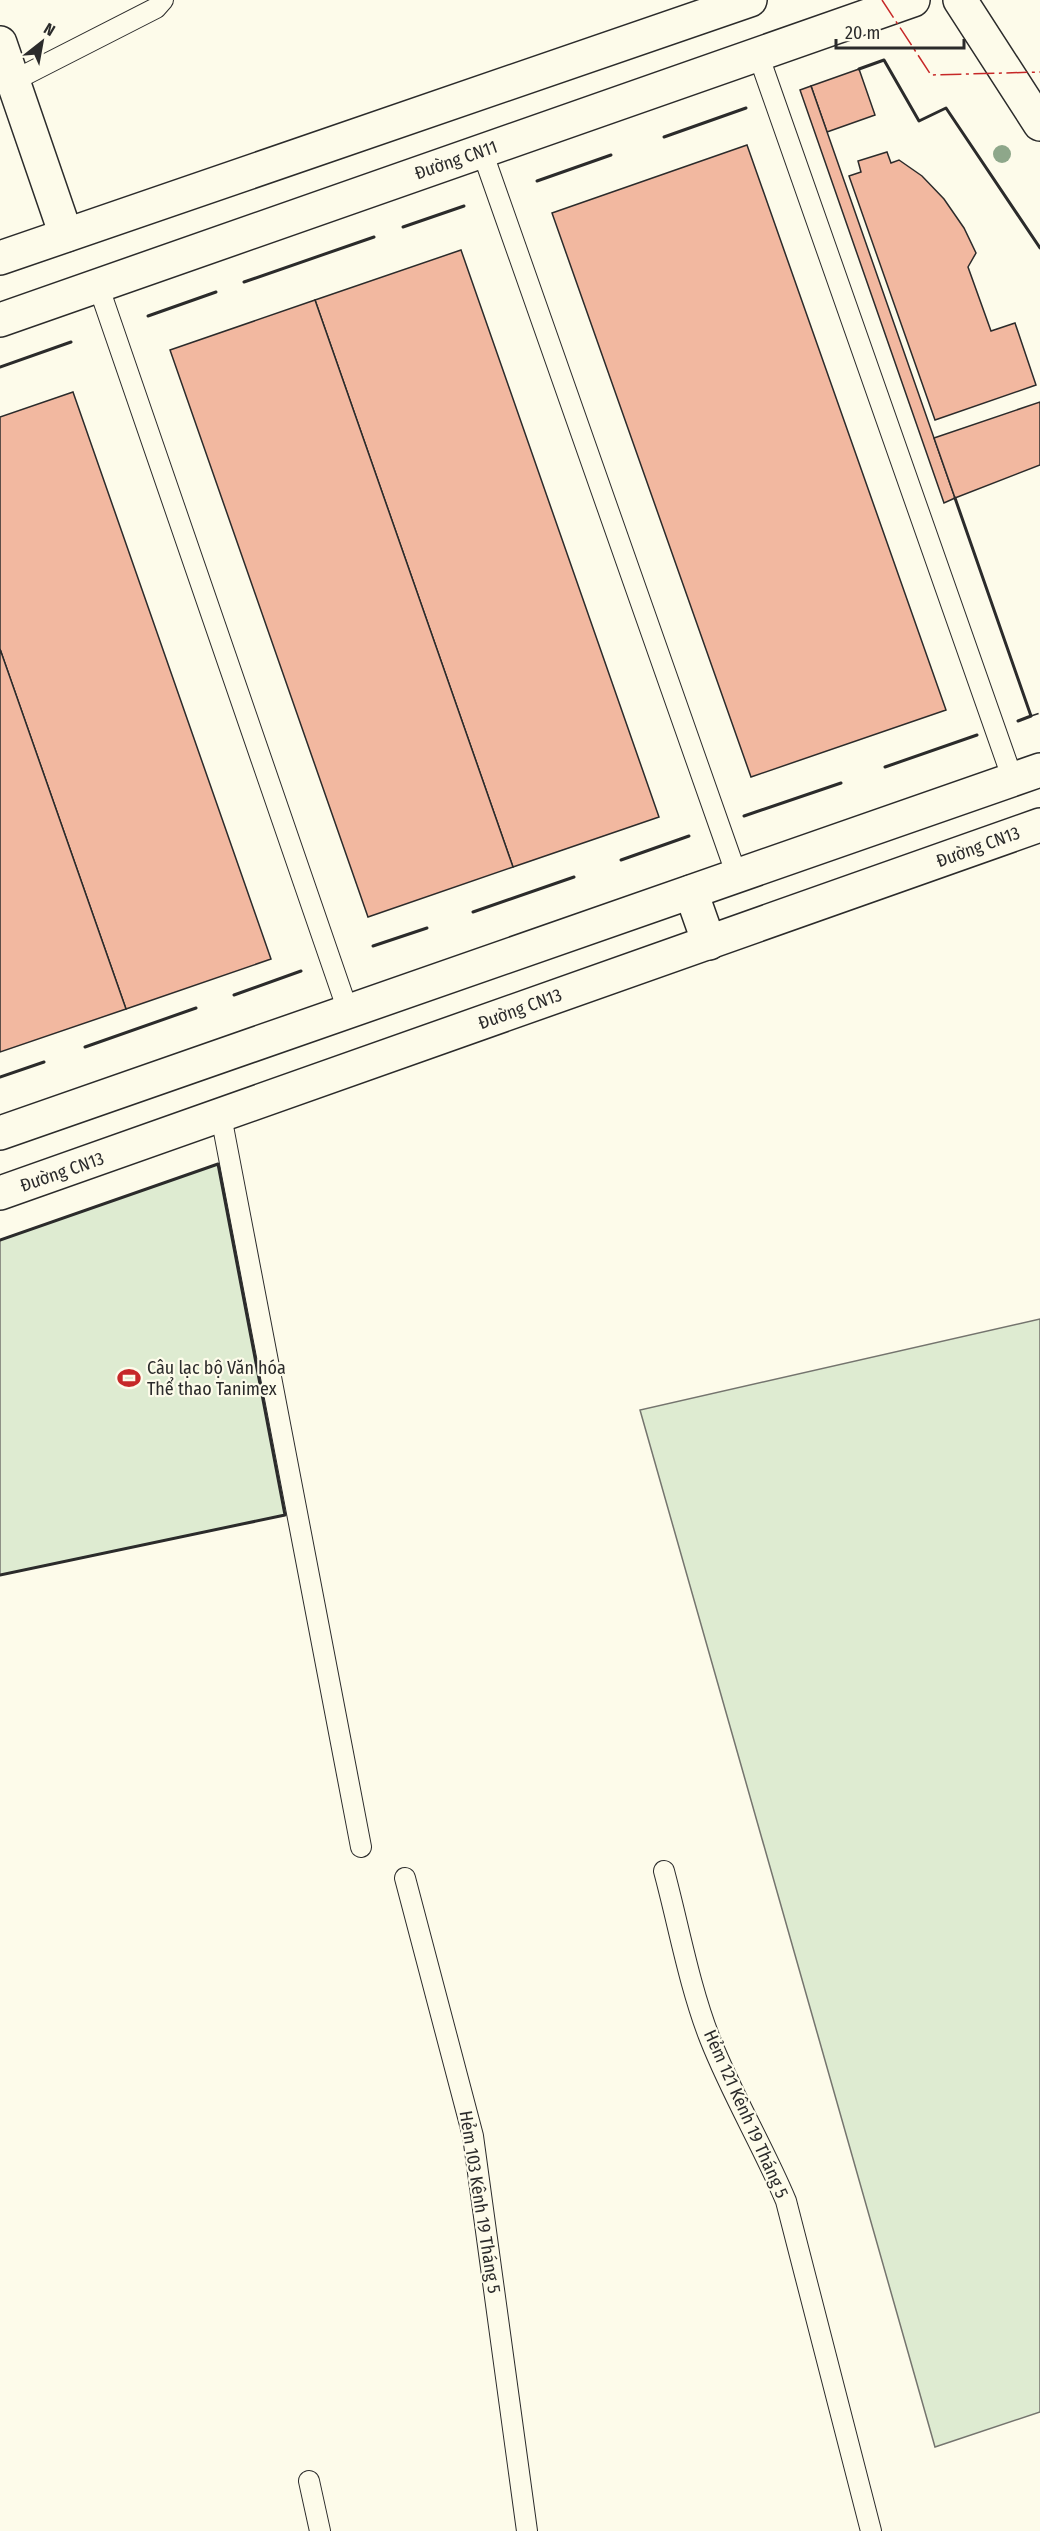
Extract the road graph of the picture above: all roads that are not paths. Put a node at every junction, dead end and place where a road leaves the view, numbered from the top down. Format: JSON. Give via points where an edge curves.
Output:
{"nodes":[{"id":1,"x":163,"y":0,"type":"edge"},
{"id":2,"x":750,"y":0,"type":"edge"},
{"id":3,"x":913,"y":0,"type":"edge"},
{"id":4,"x":960,"y":0,"type":"edge"},
{"id":5,"x":0,"y":44,"type":"edge"},
{"id":6,"x":758,"y":54,"type":"junction"},
{"id":7,"x":13,"y":81,"type":"junction"},
{"id":8,"x":1040,"y":124,"type":"edge"},
{"id":9,"x":482,"y":151,"type":"junction"},
{"id":10,"x":66,"y":235,"type":"junction"},
{"id":11,"x":0,"y":258,"type":"edge"},
{"id":12,"x":98,"y":285,"type":"junction"},
{"id":13,"x":0,"y":320,"type":"edge"},
{"id":14,"x":1026,"y":775,"type":"edge"},
{"id":15,"x":1040,"y":825,"type":"edge"},
{"id":16,"x":737,"y":876,"type":"junction"},
{"id":17,"x":691,"y":892,"type":"junction"},
{"id":18,"x":709,"y":943,"type":"junction"},
{"id":19,"x":348,"y":1011,"type":"junction"},
{"id":20,"x":221,"y":1116,"type":"junction"},
{"id":21,"x":0,"y":1133,"type":"edge"},
{"id":22,"x":0,"y":1193,"type":"edge"},
{"id":23,"x":362,"y":1847,"type":"dead end"},
{"id":24,"x":664,"y":1871,"type":"dead end"},
{"id":25,"x":405,"y":1878,"type":"dead end"},
{"id":26,"x":309,"y":2481,"type":"dead end"},
{"id":27,"x":320,"y":2531,"type":"edge"},
{"id":28,"x":527,"y":2531,"type":"edge"},
{"id":29,"x":871,"y":2531,"type":"edge"}],
"edges":[{"from":1,"to":7,"type":"lane","via":[[156,8]]},
{"from":2,"to":10,"type":"street"},
{"from":3,"to":6,"type":"street","name":"Đường CN11"},
{"from":4,"to":8,"type":"street"},
{"from":5,"to":7,"type":"street"},
{"from":6,"to":9,"type":"street","name":"Đường CN11"},
{"from":6,"to":14,"type":"lane"},
{"from":7,"to":10,"type":"street"},
{"from":9,"to":12,"type":"street","name":"Đường CN11"},
{"from":9,"to":16,"type":"lane"},
{"from":10,"to":11,"type":"street"},
{"from":12,"to":13,"type":"street","name":"Đường CN11"},
{"from":12,"to":19,"type":"lane"},
{"from":14,"to":16,"type":"street"},
{"from":15,"to":18,"type":"street","name":"Đường CN13"},
{"from":16,"to":17,"type":"street"},
{"from":17,"to":18,"type":"street"},
{"from":17,"to":19,"type":"street"},
{"from":18,"to":20,"type":"street","name":"Đường CN13"},
{"from":19,"to":21,"type":"street"},
{"from":20,"to":22,"type":"street","name":"Đường CN13"},
{"from":20,"to":23,"type":"lane"},
{"from":24,"to":29,"type":"lane","name":"Hẻm 121 Kênh 19 Tháng 5","via":[[709,2037],[786,2201]]},
{"from":25,"to":28,"type":"lane","name":"Hẻm 103 Kênh 19 Tháng 5","via":[[472,2136]]},
{"from":26,"to":27,"type":"lane"}]}
